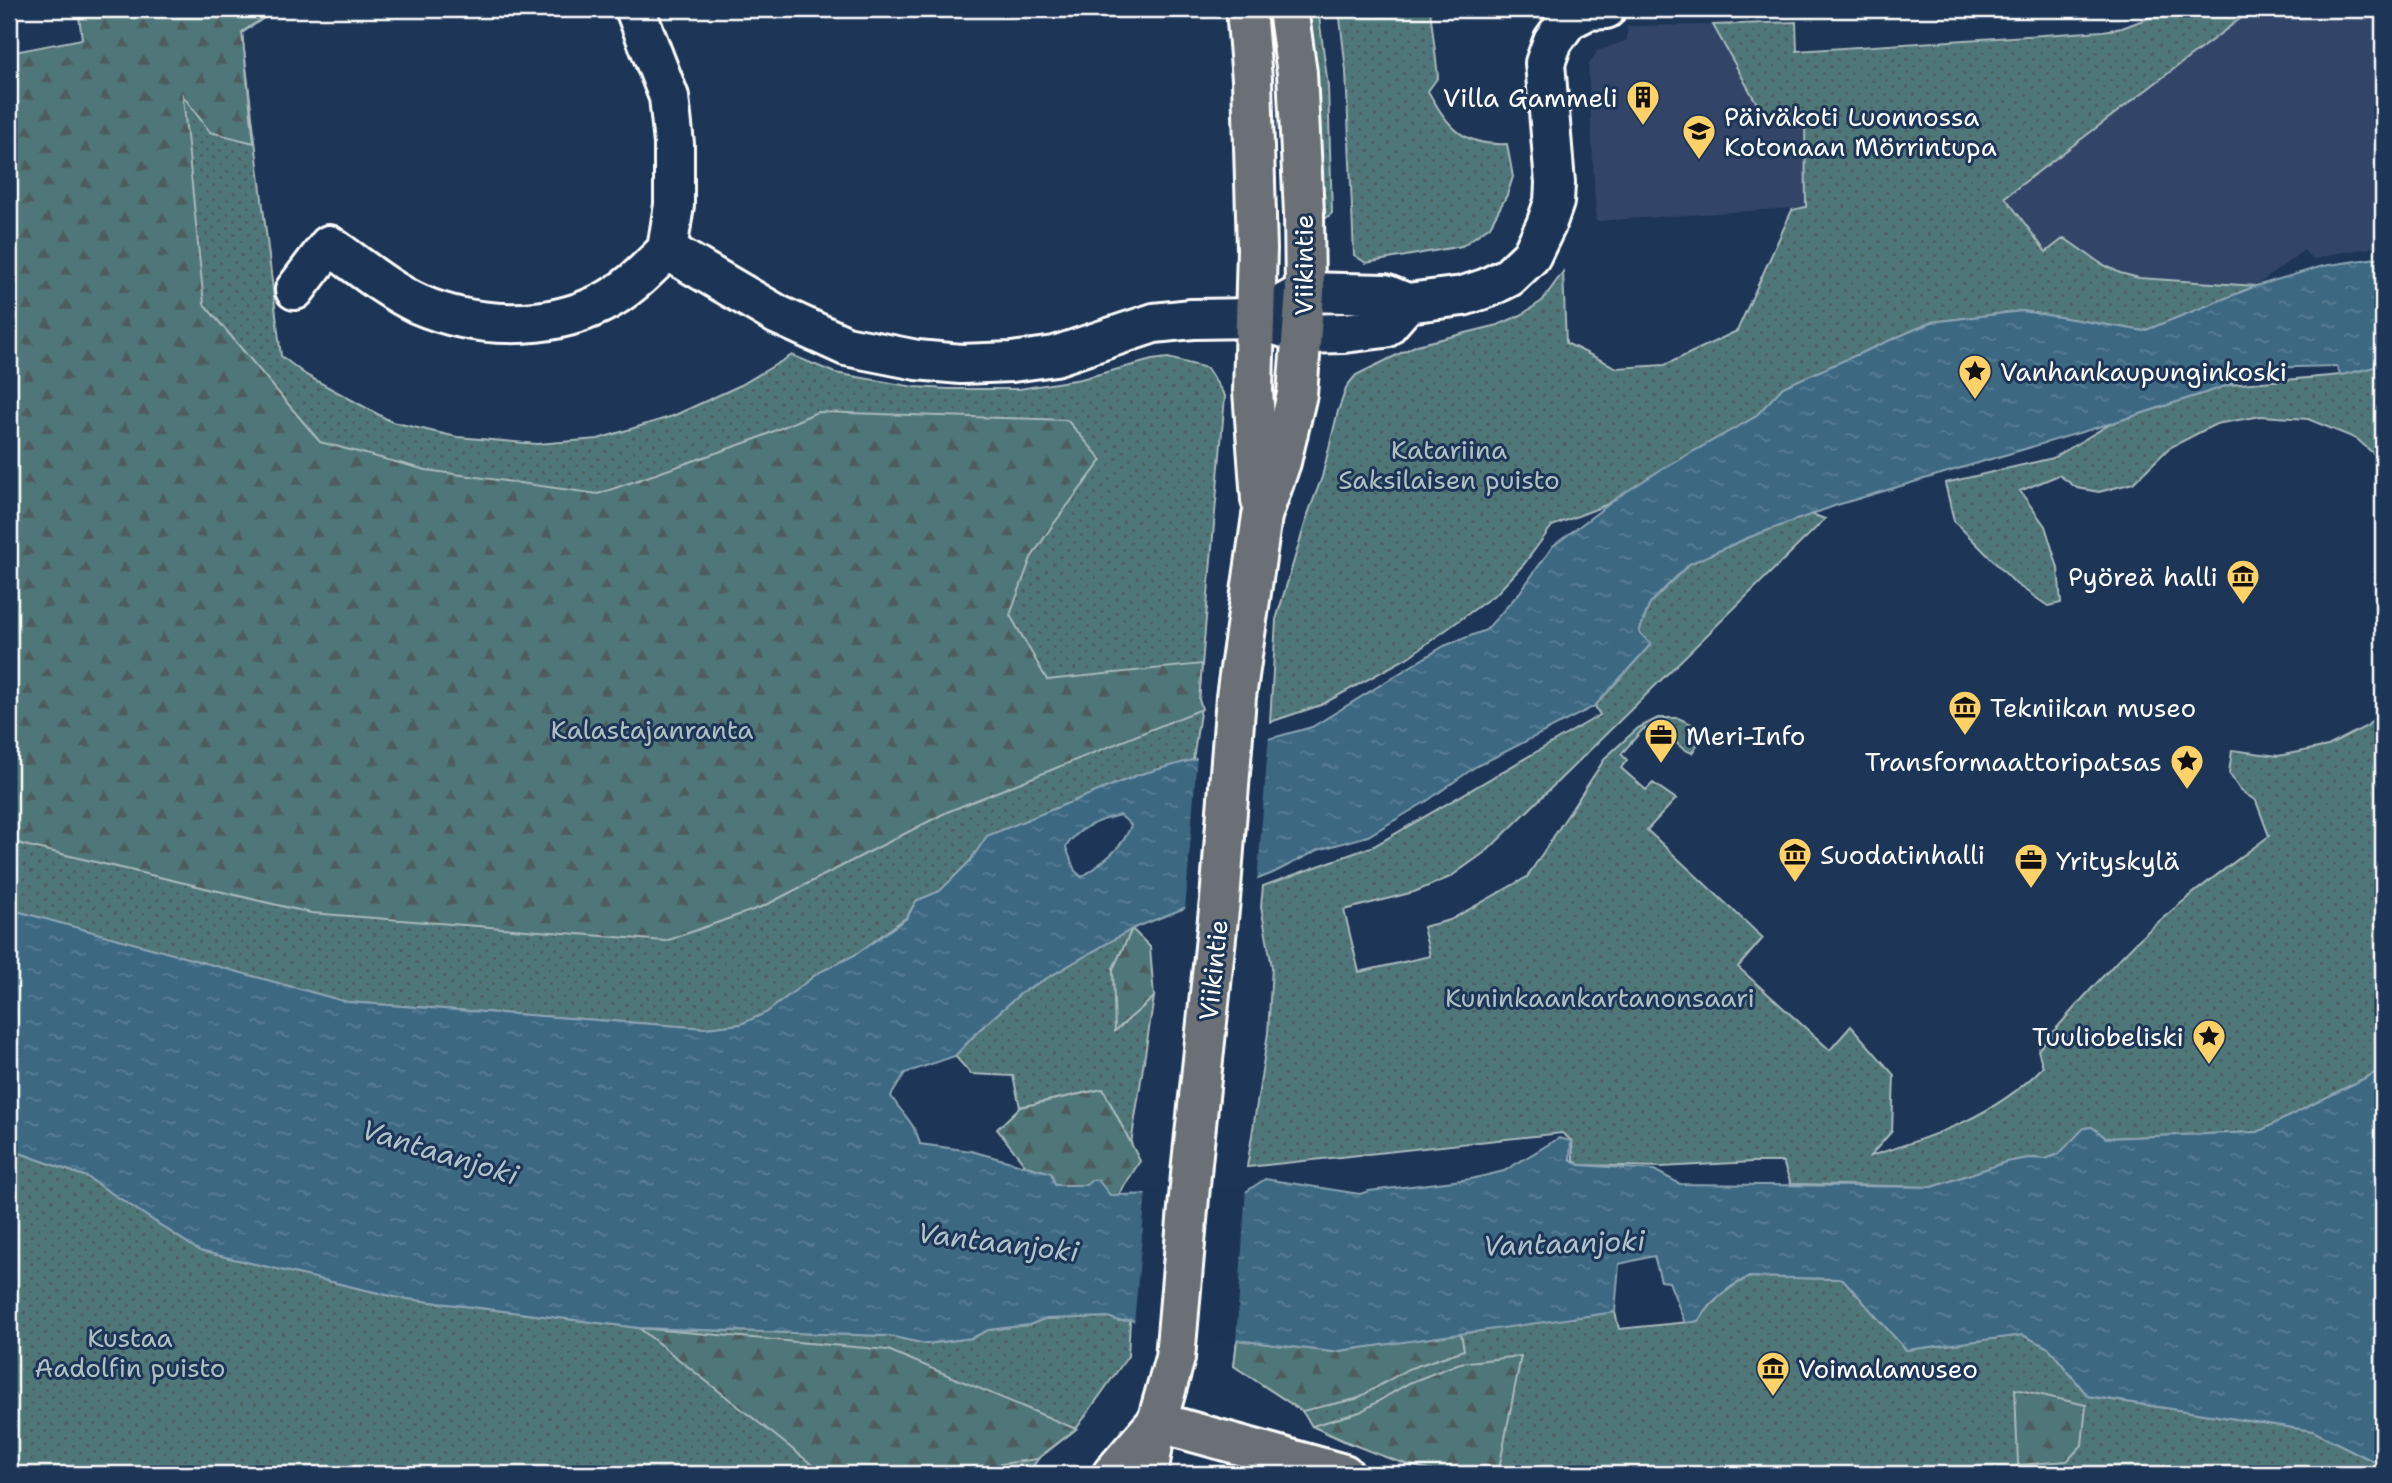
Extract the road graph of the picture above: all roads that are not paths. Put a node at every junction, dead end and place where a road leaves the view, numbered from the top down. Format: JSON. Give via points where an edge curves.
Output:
{"nodes":[{"id":1,"x":635,"y":9,"type":"edge"},
{"id":2,"x":1245,"y":9,"type":"edge"},
{"id":3,"x":1288,"y":9,"type":"edge"},
{"id":4,"x":1606,"y":9,"type":"edge"},
{"id":5,"x":667,"y":250,"type":"junction"},
{"id":6,"x":295,"y":290,"type":"dead end"},
{"id":7,"x":1305,"y":292,"type":"junction"},
{"id":8,"x":1407,"y":303,"type":"junction"},
{"id":9,"x":1256,"y":318,"type":"junction"},
{"id":10,"x":1302,"y":334,"type":"junction"},
{"id":11,"x":1262,"y":516,"type":"junction"},
{"id":12,"x":1157,"y":1422,"type":"junction"},
{"id":13,"x":1112,"y":1474,"type":"edge"},
{"id":14,"x":1148,"y":1474,"type":"edge"},
{"id":15,"x":1344,"y":1474,"type":"edge"}],
"edges":[{"from":1,"to":5,"type":"street","via":[[669,97],[674,205]]},
{"from":2,"to":9,"type":"main road","name":"Viikintie","via":[[1252,79]]},
{"from":3,"to":7,"type":"main road","name":"Viikintie","via":[[1297,73]]},
{"from":4,"to":8,"type":"street","via":[[1588,10],[1568,20],[1545,63],[1554,202],[1531,256],[1487,288]]},
{"from":5,"to":6,"type":"street","via":[[637,279],[602,303],[569,316],[500,324],[418,304],[329,245]]},
{"from":5,"to":9,"type":"street","via":[[778,315],[846,346],[917,360],[1012,362],[1055,356],[1154,323]]},
{"from":7,"to":8,"type":"street","via":[[1385,294]]},
{"from":7,"to":9,"type":"street"},
{"from":7,"to":10,"type":"main road","name":"Viikintie"},
{"from":8,"to":10,"type":"street","via":[[1385,328]]},
{"from":9,"to":10,"type":"street"},
{"from":9,"to":11,"type":"main road","name":"Viikintie","via":[[1252,391]]},
{"from":10,"to":11,"type":"main road","name":"Viikintie","via":[[1297,394]]},
{"from":11,"to":12,"type":"main road","name":"Viikintie","via":[[1236,697],[1175,1358]]},
{"from":12,"to":13,"type":"main road"},
{"from":12,"to":14,"type":"main road","name":"Viikintie"},
{"from":12,"to":15,"type":"main road"}]}
